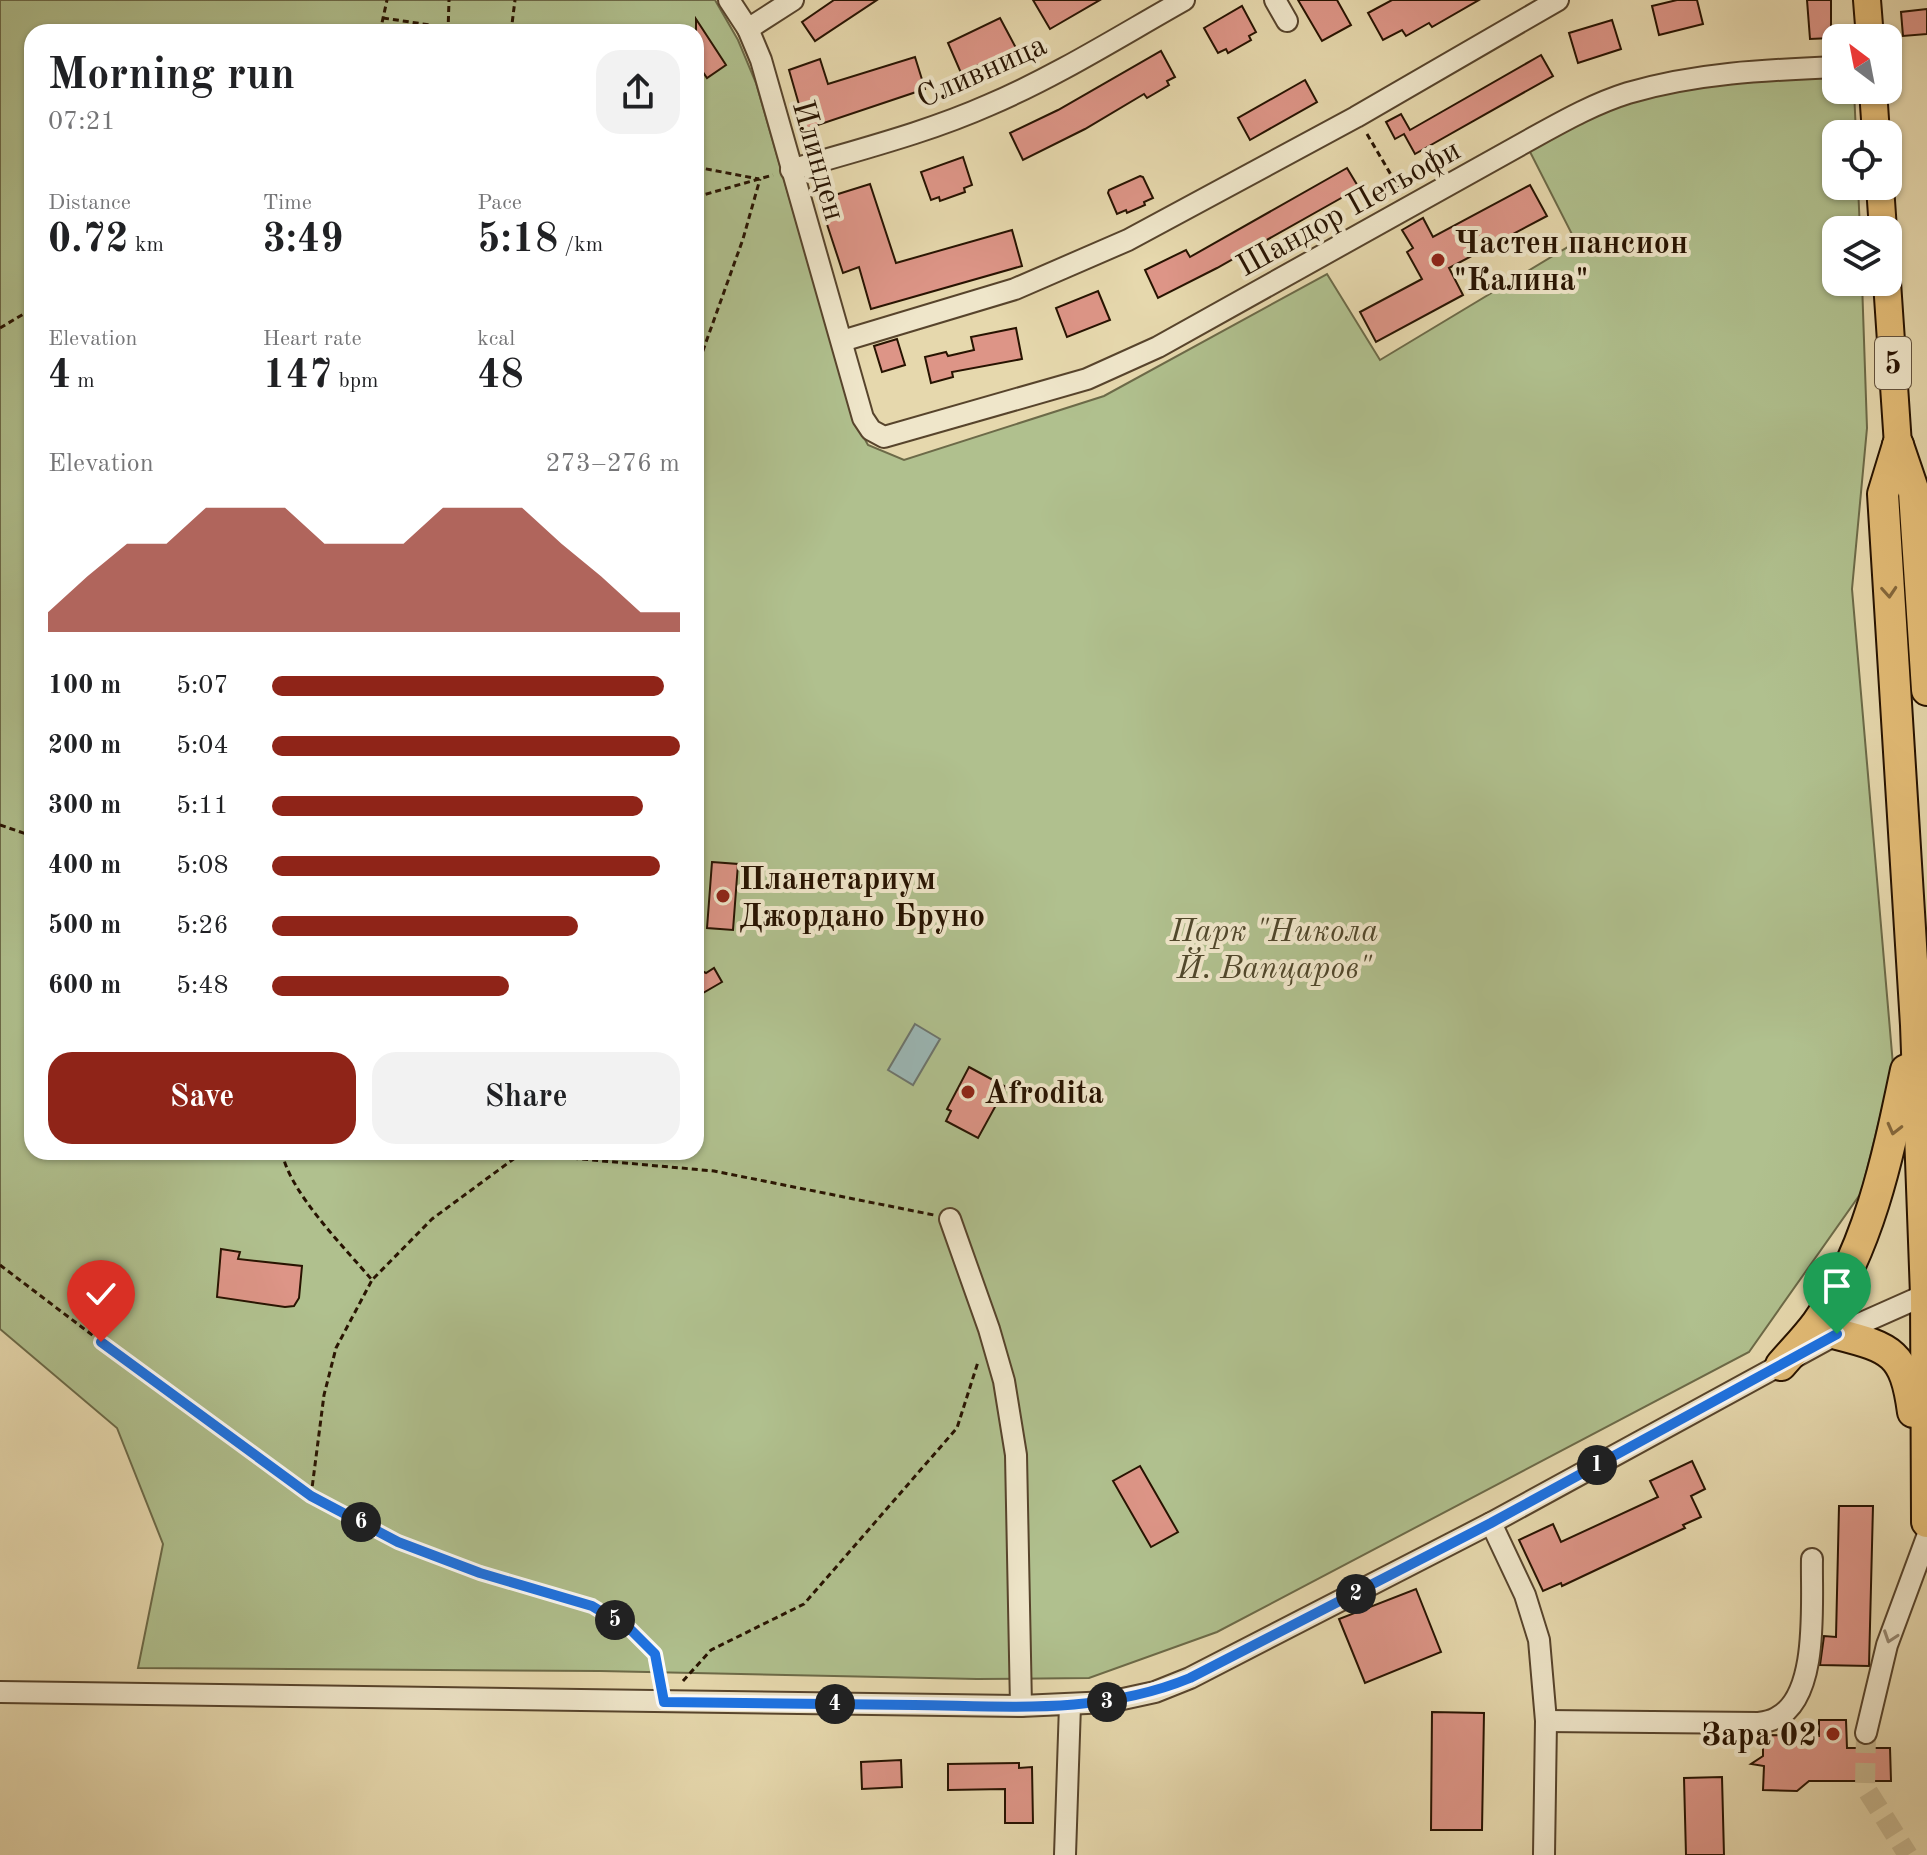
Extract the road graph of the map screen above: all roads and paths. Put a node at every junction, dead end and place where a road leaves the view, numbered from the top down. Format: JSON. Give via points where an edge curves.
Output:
{"nodes":[{"id":1,"x":387,"y":0,"type":"edge"},
{"id":2,"x":449,"y":0,"type":"edge"},
{"id":3,"x":515,"y":0,"type":"edge"},
{"id":4,"x":729,"y":0,"type":"edge"},
{"id":5,"x":793,"y":0,"type":"edge"},
{"id":6,"x":1184,"y":0,"type":"edge"},
{"id":7,"x":1275,"y":0,"type":"edge"},
{"id":8,"x":1558,"y":0,"type":"edge"},
{"id":9,"x":1867,"y":0,"type":"edge"},
{"id":10,"x":383,"y":18,"type":"junction"},
{"id":11,"x":1287,"y":21,"type":"dead end"},
{"id":12,"x":382,"y":24,"type":"edge"},
{"id":13,"x":432,"y":24,"type":"edge"},
{"id":14,"x":448,"y":24,"type":"edge"},
{"id":15,"x":512,"y":24,"type":"edge"},
{"id":16,"x":1869,"y":24,"type":"edge"},
{"id":17,"x":748,"y":29,"type":"junction"},
{"id":18,"x":1822,"y":68,"type":"edge"},
{"id":19,"x":1356,"y":117,"type":"junction"},
{"id":20,"x":704,"y":168,"type":"edge"},
{"id":21,"x":791,"y":170,"type":"junction"},
{"id":22,"x":760,"y":179,"type":"junction"},
{"id":23,"x":704,"y":195,"type":"edge"},
{"id":24,"x":1410,"y":207,"type":"junction"},
{"id":25,"x":1888,"y":296,"type":"edge"},
{"id":26,"x":24,"y":314,"type":"edge"},
{"id":27,"x":0,"y":328,"type":"edge"},
{"id":28,"x":842,"y":341,"type":"junction"},
{"id":29,"x":704,"y":348,"type":"edge"},
{"id":30,"x":896,"y":435,"type":"joint"},
{"id":31,"x":1898,"y":445,"type":"junction"},
{"id":32,"x":1921,"y":507,"type":"edge"},
{"id":33,"x":1884,"y":514,"type":"junction"},
{"id":34,"x":1927,"y":690,"type":"edge"},
{"id":35,"x":0,"y":825,"type":"edge"},
{"id":36,"x":24,"y":833,"type":"edge"},
{"id":37,"x":1916,"y":1025,"type":"junction"},
{"id":38,"x":283,"y":1160,"type":"edge"},
{"id":39,"x":512,"y":1160,"type":"edge"},
{"id":40,"x":592,"y":1160,"type":"edge"},
{"id":41,"x":950,"y":1219,"type":"joint"},
{"id":42,"x":0,"y":1265,"type":"edge"},
{"id":43,"x":372,"y":1280,"type":"junction"},
{"id":44,"x":1926,"y":1294,"type":"edge"},
{"id":45,"x":989,"y":1329,"type":"junction"},
{"id":46,"x":1837,"y":1334,"type":"junction"},
{"id":47,"x":1781,"y":1365,"type":"junction"},
{"id":48,"x":311,"y":1496,"type":"junction"},
{"id":49,"x":1926,"y":1510,"type":"edge"},
{"id":50,"x":1491,"y":1523,"type":"junction"},
{"id":51,"x":1927,"y":1537,"type":"edge"},
{"id":52,"x":1812,"y":1559,"type":"dead end"},
{"id":53,"x":0,"y":1692,"type":"edge"},
{"id":54,"x":664,"y":1702,"type":"junction"},
{"id":55,"x":1070,"y":1705,"type":"junction"},
{"id":56,"x":1021,"y":1706,"type":"junction"},
{"id":57,"x":1546,"y":1721,"type":"junction"},
{"id":58,"x":1866,"y":1733,"type":"tunnel mouth"},
{"id":59,"x":1065,"y":1855,"type":"edge"},
{"id":60,"x":1544,"y":1855,"type":"edge"}],
"edges":[{"from":1,"to":10,"type":"path"},
{"from":2,"to":14,"type":"path"},
{"from":3,"to":15,"type":"path"},
{"from":4,"to":17,"type":"street","name":"Илинден"},
{"from":5,"to":17,"type":"street"},
{"from":6,"to":21,"type":"street","name":"Сливница","via":[[988,106]]},
{"from":7,"to":11,"type":"street"},
{"from":8,"to":19,"type":"street"},
{"from":9,"to":16,"type":"main road"},
{"from":10,"to":12,"type":"path"},
{"from":10,"to":13,"type":"path"},
{"from":17,"to":21,"type":"street","name":"Илинден"},
{"from":18,"to":24,"type":"street","name":"Шандор Петьофи","via":[[1719,74],[1625,94],[1584,110]]},
{"from":19,"to":24,"type":"path"},
{"from":19,"to":28,"type":"street","via":[[1075,265],[1015,289]]},
{"from":20,"to":22,"type":"path"},
{"from":21,"to":28,"type":"street","name":"Илинден"},
{"from":22,"to":23,"type":"path"},
{"from":22,"to":29,"type":"path"},
{"from":24,"to":30,"type":"street","name":"Шандор Петьофи","via":[[1158,347],[1087,379]]},
{"from":25,"to":31,"type":"main road","number":"5"},
{"from":26,"to":27,"type":"path"},
{"from":28,"to":30,"type":"street","name":"Илинден","via":[[863,418],[884,437]]},
{"from":31,"to":32,"type":"highway","number":"5"},
{"from":31,"to":33,"type":"highway","number":"5","via":[[1883,494]]},
{"from":32,"to":33,"type":"street"},
{"from":32,"to":34,"type":"highway","number":"5"},
{"from":33,"to":37,"type":"highway","number":"5","one_way":true},
{"from":35,"to":36,"type":"path"},
{"from":37,"to":44,"type":"highway","number":"5"},
{"from":37,"to":47,"type":"highway","one_way":true,"via":[[1868,1218],[1824,1311]]},
{"from":38,"to":43,"type":"path","via":[[312,1208]]},
{"from":39,"to":43,"type":"path","via":[[432,1219]]},
{"from":40,"to":41,"type":"path","via":[[714,1171]]},
{"from":41,"to":45,"type":"street"},
{"from":42,"to":48,"type":"path"},
{"from":43,"to":48,"type":"path","via":[[336,1348],[324,1395]]},
{"from":44,"to":46,"type":"street"},
{"from":44,"to":49,"type":"highway","number":"5"},
{"from":45,"to":54,"type":"path","via":[[957,1428],[804,1604],[711,1650]]},
{"from":45,"to":56,"type":"street","via":[[1016,1455]]},
{"from":46,"to":47,"type":"street"},
{"from":46,"to":49,"type":"highway","via":[[1887,1350],[1903,1370]]},
{"from":47,"to":50,"type":"street"},
{"from":48,"to":54,"type":"path","via":[[398,1542],[592,1606],[630,1629],[655,1654]]},
{"from":50,"to":55,"type":"street","via":[[1190,1678],[1155,1692]]},
{"from":50,"to":57,"type":"street","via":[[1525,1595],[1539,1640]]},
{"from":51,"to":58,"type":"street","one_way":true,"via":[[1887,1645]]},
{"from":52,"to":57,"type":"street","via":[[1809,1667],[1804,1686],[1779,1718],[1758,1723]]},
{"from":53,"to":54,"type":"street"},
{"from":54,"to":56,"type":"street"},
{"from":55,"to":56,"type":"street"},
{"from":55,"to":59,"type":"street"},
{"from":57,"to":60,"type":"street"}]}
